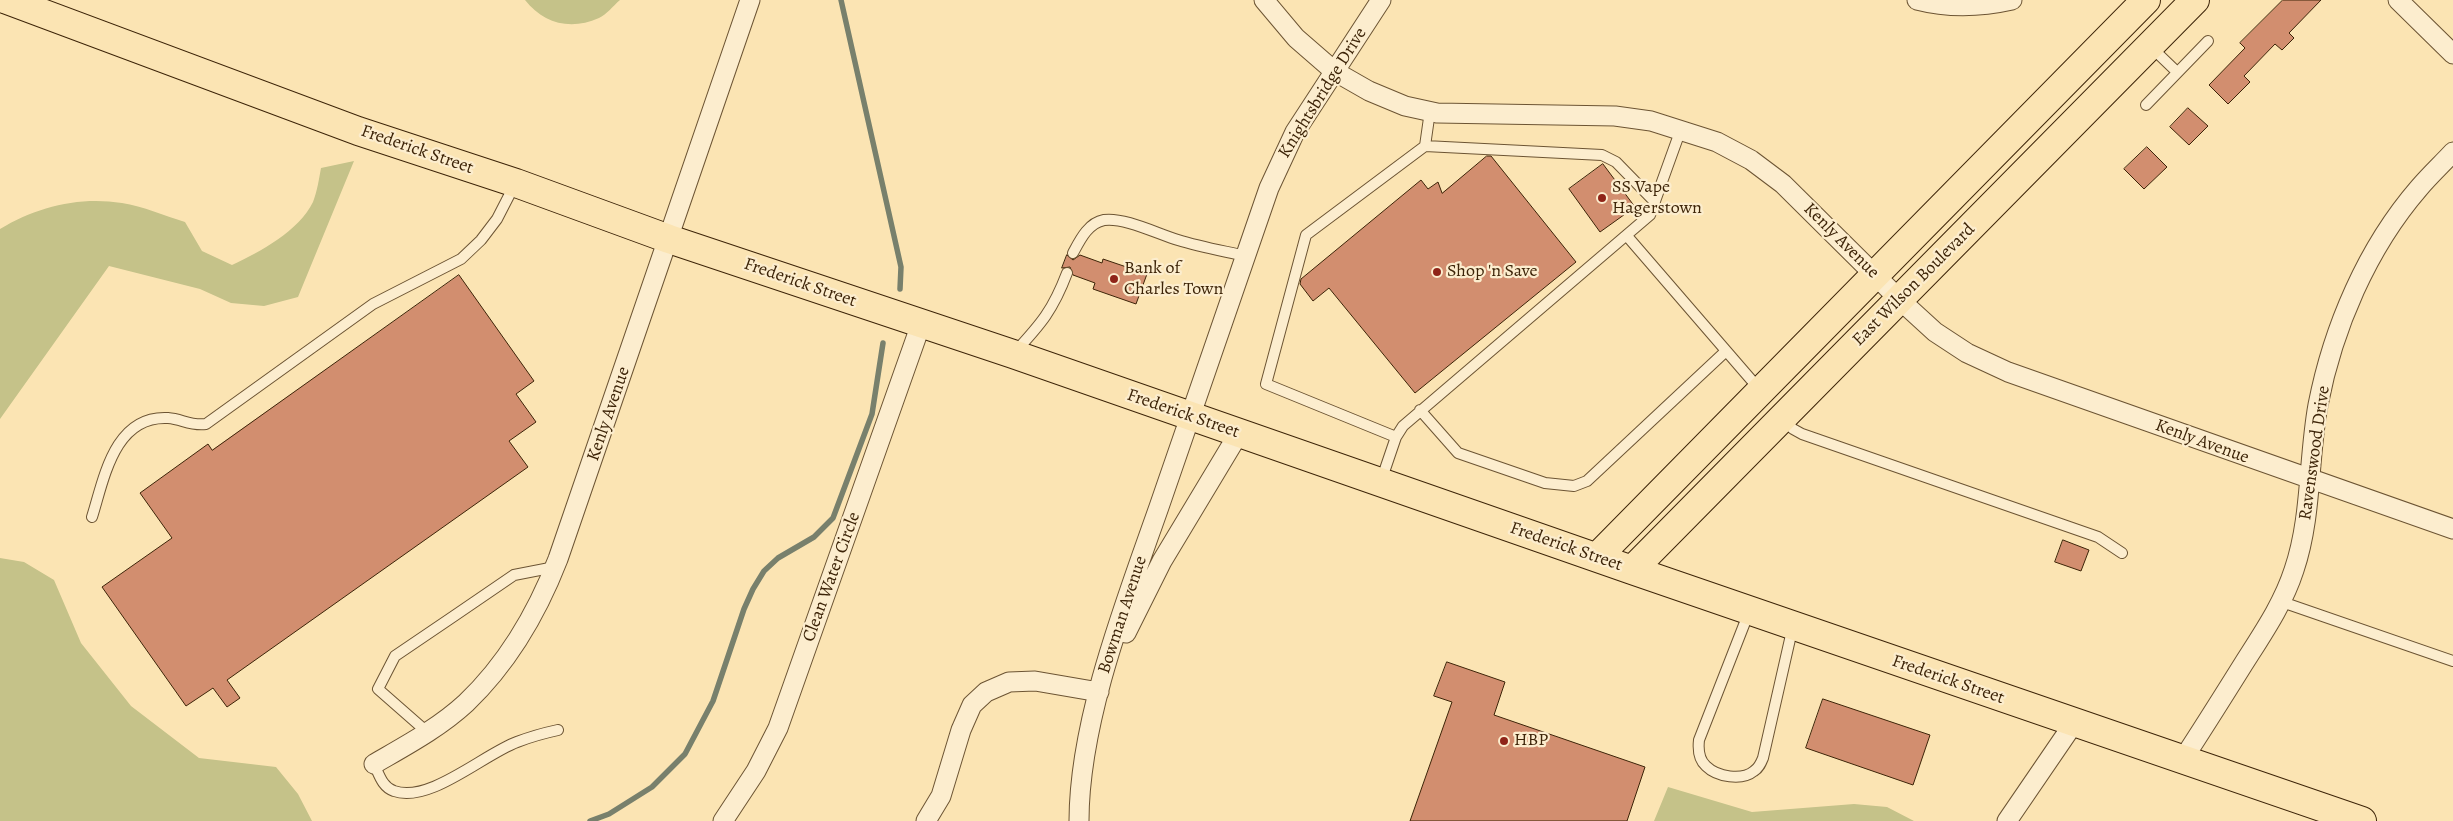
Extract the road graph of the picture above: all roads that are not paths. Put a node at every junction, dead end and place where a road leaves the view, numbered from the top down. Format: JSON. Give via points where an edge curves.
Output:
{"nodes":[{"id":1,"x":7,"y":0,"type":"edge"},
{"id":2,"x":750,"y":0,"type":"edge"},
{"id":3,"x":1264,"y":0,"type":"edge"},
{"id":4,"x":1381,"y":0,"type":"edge"},
{"id":5,"x":1917,"y":0,"type":"edge"},
{"id":6,"x":2012,"y":0,"type":"edge"},
{"id":7,"x":2146,"y":0,"type":"edge"},
{"id":8,"x":2195,"y":0,"type":"edge"},
{"id":9,"x":2398,"y":0,"type":"edge"},
{"id":10,"x":2208,"y":41,"type":"dead end"},
{"id":11,"x":2150,"y":46,"type":"junction"},
{"id":12,"x":2453,"y":54,"type":"edge"},
{"id":13,"x":1334,"y":72,"type":"junction"},
{"id":14,"x":2178,"y":72,"type":"junction"},
{"id":15,"x":2146,"y":105,"type":"dead end"},
{"id":16,"x":1430,"y":111,"type":"junction"},
{"id":17,"x":1681,"y":129,"type":"junction"},
{"id":18,"x":1425,"y":146,"type":"junction"},
{"id":19,"x":2453,"y":152,"type":"edge"},
{"id":20,"x":516,"y":183,"type":"junction"},
{"id":21,"x":1656,"y":202,"type":"junction"},
{"id":22,"x":1627,"y":236,"type":"junction"},
{"id":23,"x":669,"y":239,"type":"junction"},
{"id":24,"x":1074,"y":253,"type":"dead end"},
{"id":25,"x":1246,"y":256,"type":"junction"},
{"id":26,"x":1066,"y":273,"type":"dead end"},
{"id":27,"x":1875,"y":274,"type":"junction"},
{"id":28,"x":1900,"y":300,"type":"junction"},
{"id":29,"x":921,"y":324,"type":"junction"},
{"id":30,"x":1726,"y":351,"type":"junction"},
{"id":31,"x":1013,"y":354,"type":"junction"},
{"id":32,"x":1760,"y":390,"type":"junction"},
{"id":33,"x":1420,"y":410,"type":"junction"},
{"id":34,"x":1191,"y":415,"type":"junction"},
{"id":35,"x":1782,"y":418,"type":"junction"},
{"id":36,"x":1239,"y":433,"type":"junction"},
{"id":37,"x":1396,"y":437,"type":"junction"},
{"id":38,"x":2310,"y":480,"type":"junction"},
{"id":39,"x":1380,"y":483,"type":"junction"},
{"id":40,"x":1707,"y":495,"type":"junction"},
{"id":41,"x":92,"y":517,"type":"dead end"},
{"id":42,"x":2453,"y":529,"type":"edge"},
{"id":43,"x":2122,"y":553,"type":"dead end"},
{"id":44,"x":1596,"y":557,"type":"junction"},
{"id":45,"x":555,"y":567,"type":"junction"},
{"id":46,"x":1632,"y":570,"type":"junction"},
{"id":47,"x":2282,"y":602,"type":"junction"},
{"id":48,"x":1749,"y":611,"type":"junction"},
{"id":49,"x":1793,"y":626,"type":"junction"},
{"id":50,"x":2453,"y":660,"type":"edge"},
{"id":51,"x":1101,"y":685,"type":"junction"},
{"id":52,"x":2074,"y":723,"type":"junction"},
{"id":53,"x":558,"y":730,"type":"dead end"},
{"id":54,"x":427,"y":732,"type":"junction"},
{"id":55,"x":2183,"y":759,"type":"junction"},
{"id":56,"x":374,"y":764,"type":"joint"},
{"id":57,"x":723,"y":821,"type":"edge"},
{"id":58,"x":926,"y":821,"type":"edge"},
{"id":59,"x":1079,"y":821,"type":"edge"},
{"id":60,"x":2007,"y":821,"type":"edge"},
{"id":61,"x":2362,"y":821,"type":"edge"}],
"edges":[{"from":1,"to":20,"type":"main road","name":"Frederick Street","via":[[358,131]]},
{"from":2,"to":23,"type":"street","name":"Kenly Avenue"},
{"from":3,"to":13,"type":"street","name":"Kenly Avenue","via":[[1296,38]]},
{"from":4,"to":13,"type":"street","name":"Knightsbridge Drive"},
{"from":5,"to":6,"type":"street","via":[[1954,6]]},
{"from":7,"to":27,"type":"main road","name":"East Wilson Boulevard"},
{"from":8,"to":11,"type":"main road","name":"East Wilson Boulevard"},
{"from":9,"to":12,"type":"street"},
{"from":10,"to":14,"type":"lane"},
{"from":11,"to":14,"type":"lane"},
{"from":11,"to":28,"type":"main road","name":"East Wilson Boulevard"},
{"from":13,"to":16,"type":"street","name":"Kenly Avenue","via":[[1369,91],[1406,106]]},
{"from":13,"to":25,"type":"street","name":"Knightsbridge Drive","via":[[1283,155]]},
{"from":14,"to":15,"type":"lane"},
{"from":16,"to":17,"type":"street","name":"Kenly Avenue","via":[[1615,116]]},
{"from":16,"to":18,"type":"lane"},
{"from":17,"to":21,"type":"lane"},
{"from":17,"to":27,"type":"street","name":"Kenly Avenue","via":[[1717,142],[1751,160],[1783,184]]},
{"from":18,"to":21,"type":"lane","via":[[1602,154],[1616,162]]},
{"from":18,"to":37,"type":"lane","via":[[1306,235],[1266,384]]},
{"from":19,"to":38,"type":"street","name":"Ravenswood Drive","via":[[2418,188],[2392,226],[2364,271],[2343,319],[2318,406]]},
{"from":20,"to":23,"type":"main road","name":"Frederick Street"},
{"from":20,"to":41,"type":"lane","via":[[482,240],[461,259],[373,304],[206,424],[193,425],[168,418],[148,420],[132,430],[117,445],[110,459]]},
{"from":21,"to":22,"type":"lane","via":[[1650,215]]},
{"from":22,"to":30,"type":"lane"},
{"from":22,"to":33,"type":"lane"},
{"from":23,"to":29,"type":"main road","name":"Frederick Street"},
{"from":23,"to":45,"type":"street","name":"Kenly Avenue"},
{"from":24,"to":25,"type":"lane","via":[[1082,236],[1092,225],[1104,220],[1119,221]]},
{"from":25,"to":34,"type":"street","name":"Knightsbridge Drive"},
{"from":26,"to":31,"type":"lane","via":[[1056,302],[1042,323]]},
{"from":27,"to":28,"type":"street","name":"Kenly Avenue"},
{"from":27,"to":32,"type":"main road","name":"East Wilson Boulevard"},
{"from":28,"to":35,"type":"main road","name":"East Wilson Boulevard"},
{"from":28,"to":38,"type":"street","name":"Kenly Avenue","via":[[1935,332],[1967,353],[2008,372]]},
{"from":29,"to":31,"type":"main road","name":"Frederick Street"},
{"from":29,"to":57,"type":"street","name":"Clean Water Circle","via":[[778,728],[756,771]]},
{"from":30,"to":32,"type":"lane"},
{"from":30,"to":33,"type":"lane","via":[[1587,480],[1574,486],[1545,483],[1458,453]]},
{"from":31,"to":34,"type":"main road","name":"Frederick Street"},
{"from":32,"to":40,"type":"main road","via":[[1767,400],[1767,410],[1709,469],[1704,482]]},
{"from":32,"to":44,"type":"main road","name":"East Wilson Boulevard"},
{"from":33,"to":37,"type":"lane"},
{"from":34,"to":36,"type":"main road","name":"Frederick Street"},
{"from":34,"to":51,"type":"street","name":"Bowman Avenue","via":[[1134,578]]},
{"from":35,"to":40,"type":"main road","name":"East Wilson Boulevard"},
{"from":35,"to":43,"type":"lane","via":[[1802,434],[2098,537]]},
{"from":36,"to":39,"type":"main road","name":"Frederick Street"},
{"from":36,"to":51,"type":"street","via":[[1162,561]]},
{"from":37,"to":39,"type":"lane"},
{"from":38,"to":42,"type":"street","name":"Kenly Avenue"},
{"from":38,"to":47,"type":"street","name":"Ravenswood Drive","via":[[2304,535]]},
{"from":39,"to":44,"type":"main road","name":"Frederick Street"},
{"from":40,"to":46,"type":"main road","name":"East Wilson Boulevard"},
{"from":44,"to":46,"type":"main road","name":"Frederick Street"},
{"from":45,"to":54,"type":"street","name":"Kenly Avenue","via":[[539,606],[516,644],[465,704]]},
{"from":45,"to":54,"type":"lane","via":[[514,575],[396,656],[378,689]]},
{"from":46,"to":48,"type":"main road","name":"Frederick Street"},
{"from":47,"to":50,"type":"lane"},
{"from":47,"to":55,"type":"street","name":"Ravenswood Drive"},
{"from":48,"to":49,"type":"main road","name":"Frederick Street"},
{"from":48,"to":49,"type":"lane","via":[[1699,740],[1698,753],[1705,766],[1719,773],[1747,776],[1757,770],[1763,758]]},
{"from":49,"to":52,"type":"main road","name":"Frederick Street"},
{"from":51,"to":58,"type":"street","via":[[1009,682],[986,692],[972,705],[941,796]]},
{"from":51,"to":59,"type":"street","name":"Bowman Avenue","via":[[1086,751]]},
{"from":52,"to":55,"type":"main road","name":"Frederick Street"},
{"from":52,"to":60,"type":"street"},
{"from":53,"to":56,"type":"lane","via":[[516,742],[433,787],[412,793],[394,791],[384,785]]},
{"from":54,"to":56,"type":"street","name":"Kenly Avenue"},
{"from":55,"to":61,"type":"main road","name":"Frederick Street"}]}
